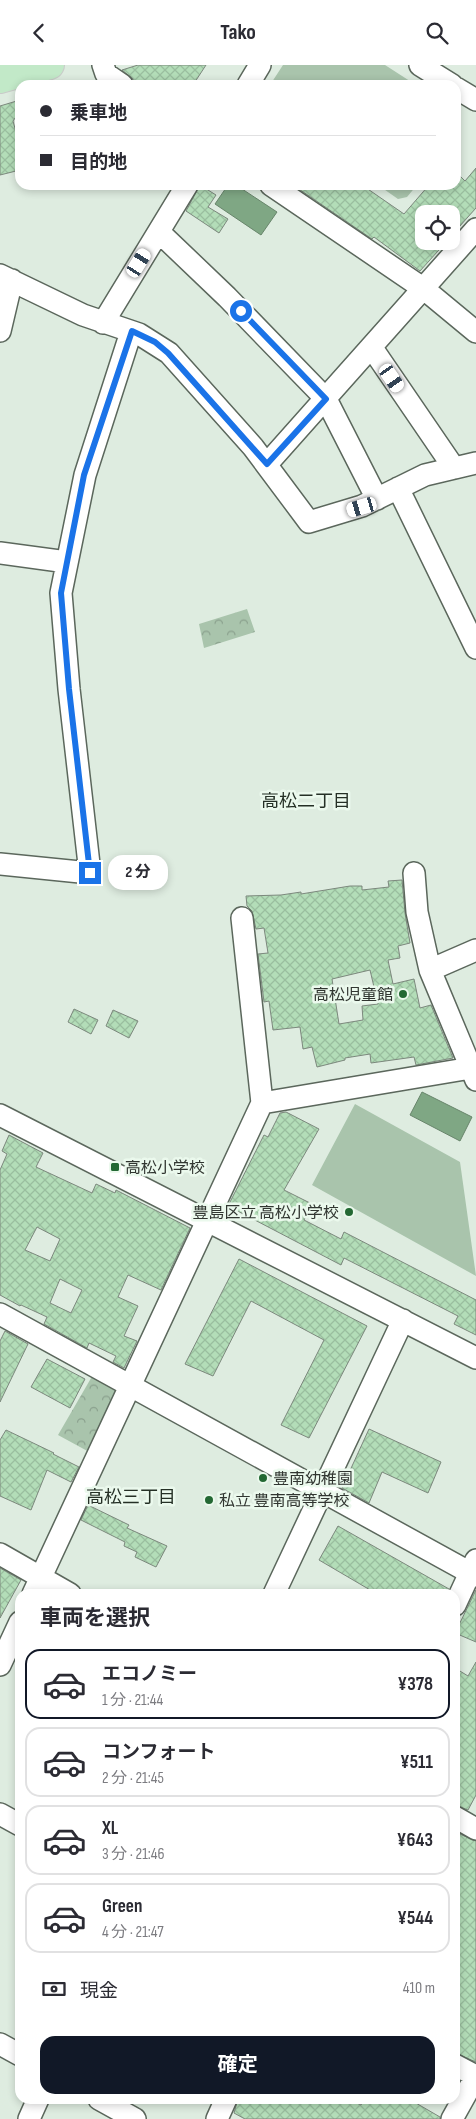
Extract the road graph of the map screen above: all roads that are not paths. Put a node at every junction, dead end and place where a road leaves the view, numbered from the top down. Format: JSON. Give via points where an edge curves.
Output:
{"nodes":[{"id":1,"x":50,"y":65,"type":"edge"},
{"id":2,"x":103,"y":65,"type":"edge"},
{"id":3,"x":260,"y":65,"type":"edge"},
{"id":4,"x":420,"y":65,"type":"edge"},
{"id":5,"x":0,"y":79,"type":"edge"},
{"id":6,"x":115,"y":80,"type":"edge"},
{"id":7,"x":251,"y":80,"type":"edge"},
{"id":8,"x":444,"y":80,"type":"edge"},
{"id":9,"x":461,"y":90,"type":"edge"},
{"id":10,"x":476,"y":100,"type":"edge"},
{"id":11,"x":184,"y":190,"type":"edge"},
{"id":12,"x":277,"y":190,"type":"edge"},
{"id":13,"x":476,"y":229,"type":"edge"},
{"id":14,"x":158,"y":232,"type":"junction"},
{"id":15,"x":6,"y":278,"type":"edge"},
{"id":16,"x":424,"y":289,"type":"junction"},
{"id":17,"x":103,"y":323,"type":"junction"},
{"id":18,"x":0,"y":331,"type":"edge"},
{"id":19,"x":132,"y":331,"type":"junction"},
{"id":20,"x":476,"y":332,"type":"edge"},
{"id":21,"x":372,"y":348,"type":"junction"},
{"id":22,"x":326,"y":399,"type":"junction"},
{"id":23,"x":476,"y":463,"type":"edge"},
{"id":24,"x":267,"y":464,"type":"junction"},
{"id":25,"x":454,"y":468,"type":"junction"},
{"id":26,"x":398,"y":489,"type":"junction"},
{"id":27,"x":377,"y":499,"type":"junction"},
{"id":28,"x":0,"y":553,"type":"edge"},
{"id":29,"x":67,"y":562,"type":"junction"},
{"id":30,"x":476,"y":648,"type":"edge"},
{"id":31,"x":0,"y":864,"type":"edge"},
{"id":32,"x":414,"y":873,"type":"dead end"},
{"id":33,"x":242,"y":918,"type":"dead end"},
{"id":34,"x":476,"y":950,"type":"edge"},
{"id":35,"x":430,"y":970,"type":"junction"},
{"id":36,"x":470,"y":1043,"type":"edge"},
{"id":37,"x":474,"y":1074,"type":"edge"},
{"id":38,"x":262,"y":1103,"type":"junction"},
{"id":39,"x":3,"y":1123,"type":"edge"},
{"id":40,"x":207,"y":1220,"type":"junction"},
{"id":41,"x":0,"y":1314,"type":"edge"},
{"id":42,"x":402,"y":1320,"type":"junction"},
{"id":43,"x":476,"y":1358,"type":"edge"},
{"id":44,"x":131,"y":1386,"type":"junction"},
{"id":45,"x":322,"y":1492,"type":"junction"},
{"id":46,"x":0,"y":1554,"type":"edge"},
{"id":47,"x":474,"y":1570,"type":"edge"},
{"id":48,"x":37,"y":1585,"type":"edge"},
{"id":49,"x":52,"y":1589,"type":"edge"},
{"id":50,"x":276,"y":1589,"type":"edge"},
{"id":51,"x":460,"y":1596,"type":"edge"},
{"id":52,"x":15,"y":1633,"type":"edge"},
{"id":53,"x":0,"y":1665,"type":"edge"},
{"id":54,"x":0,"y":1814,"type":"edge"},
{"id":55,"x":460,"y":1820,"type":"edge"},
{"id":56,"x":15,"y":1822,"type":"edge"},
{"id":57,"x":476,"y":1829,"type":"edge"},
{"id":58,"x":0,"y":2044,"type":"edge"},
{"id":59,"x":15,"y":2052,"type":"edge"},
{"id":60,"x":460,"y":2068,"type":"edge"},
{"id":61,"x":476,"y":2076,"type":"edge"},
{"id":62,"x":36,"y":2104,"type":"edge"},
{"id":63,"x":108,"y":2104,"type":"edge"},
{"id":64,"x":224,"y":2104,"type":"edge"},
{"id":65,"x":29,"y":2119,"type":"edge"},
{"id":66,"x":135,"y":2119,"type":"edge"},
{"id":67,"x":217,"y":2119,"type":"edge"},
{"id":68,"x":452,"y":2119,"type":"edge"}],
"edges":[{"from":1,"to":5,"type":"main road"},
{"from":2,"to":6,"type":"street","via":[[106,74]]},
{"from":3,"to":7,"type":"street"},
{"from":4,"to":8,"type":"street"},
{"from":9,"to":10,"type":"street"},
{"from":11,"to":14,"type":"street"},
{"from":12,"to":16,"type":"street"},
{"from":13,"to":16,"type":"street"},
{"from":14,"to":17,"type":"street"},
{"from":14,"to":22,"type":"street","via":[[227,297]]},
{"from":15,"to":17,"type":"street"},
{"from":15,"to":18,"type":"street"},
{"from":16,"to":20,"type":"street"},
{"from":16,"to":21,"type":"street"},
{"from":17,"to":19,"type":"street"},
{"from":19,"to":24,"type":"street","via":[[155,342],[168,353]]},
{"from":19,"to":29,"type":"street","via":[[88,461]]},
{"from":21,"to":22,"type":"street"},
{"from":21,"to":25,"type":"street"},
{"from":22,"to":24,"type":"street"},
{"from":22,"to":27,"type":"street"},
{"from":23,"to":25,"type":"street"},
{"from":24,"to":27,"type":"street","via":[[309,522],[362,507]]},
{"from":25,"to":26,"type":"street","via":[[425,475]]},
{"from":26,"to":27,"type":"street"},
{"from":26,"to":30,"type":"street"},
{"from":28,"to":29,"type":"street"},
{"from":29,"to":31,"type":"street","via":[[61,593],[90,873]]},
{"from":32,"to":35,"type":"street","via":[[417,912]]},
{"from":33,"to":38,"type":"street"},
{"from":34,"to":35,"type":"street"},
{"from":35,"to":36,"type":"street"},
{"from":36,"to":37,"type":"street"},
{"from":37,"to":38,"type":"street"},
{"from":38,"to":40,"type":"street"},
{"from":39,"to":40,"type":"street"},
{"from":40,"to":42,"type":"street"},
{"from":40,"to":44,"type":"street"},
{"from":41,"to":44,"type":"street"},
{"from":42,"to":43,"type":"street"},
{"from":42,"to":45,"type":"street"},
{"from":44,"to":45,"type":"street"},
{"from":44,"to":48,"type":"street"},
{"from":45,"to":47,"type":"street"},
{"from":45,"to":50,"type":"street"},
{"from":46,"to":48,"type":"street"},
{"from":47,"to":51,"type":"street"},
{"from":48,"to":49,"type":"street"},
{"from":52,"to":53,"type":"street"},
{"from":54,"to":56,"type":"street"},
{"from":55,"to":57,"type":"street"},
{"from":58,"to":59,"type":"street"},
{"from":60,"to":61,"type":"street"},
{"from":61,"to":68,"type":"street"},
{"from":62,"to":65,"type":"street"},
{"from":63,"to":66,"type":"street"},
{"from":64,"to":67,"type":"street"}]}
